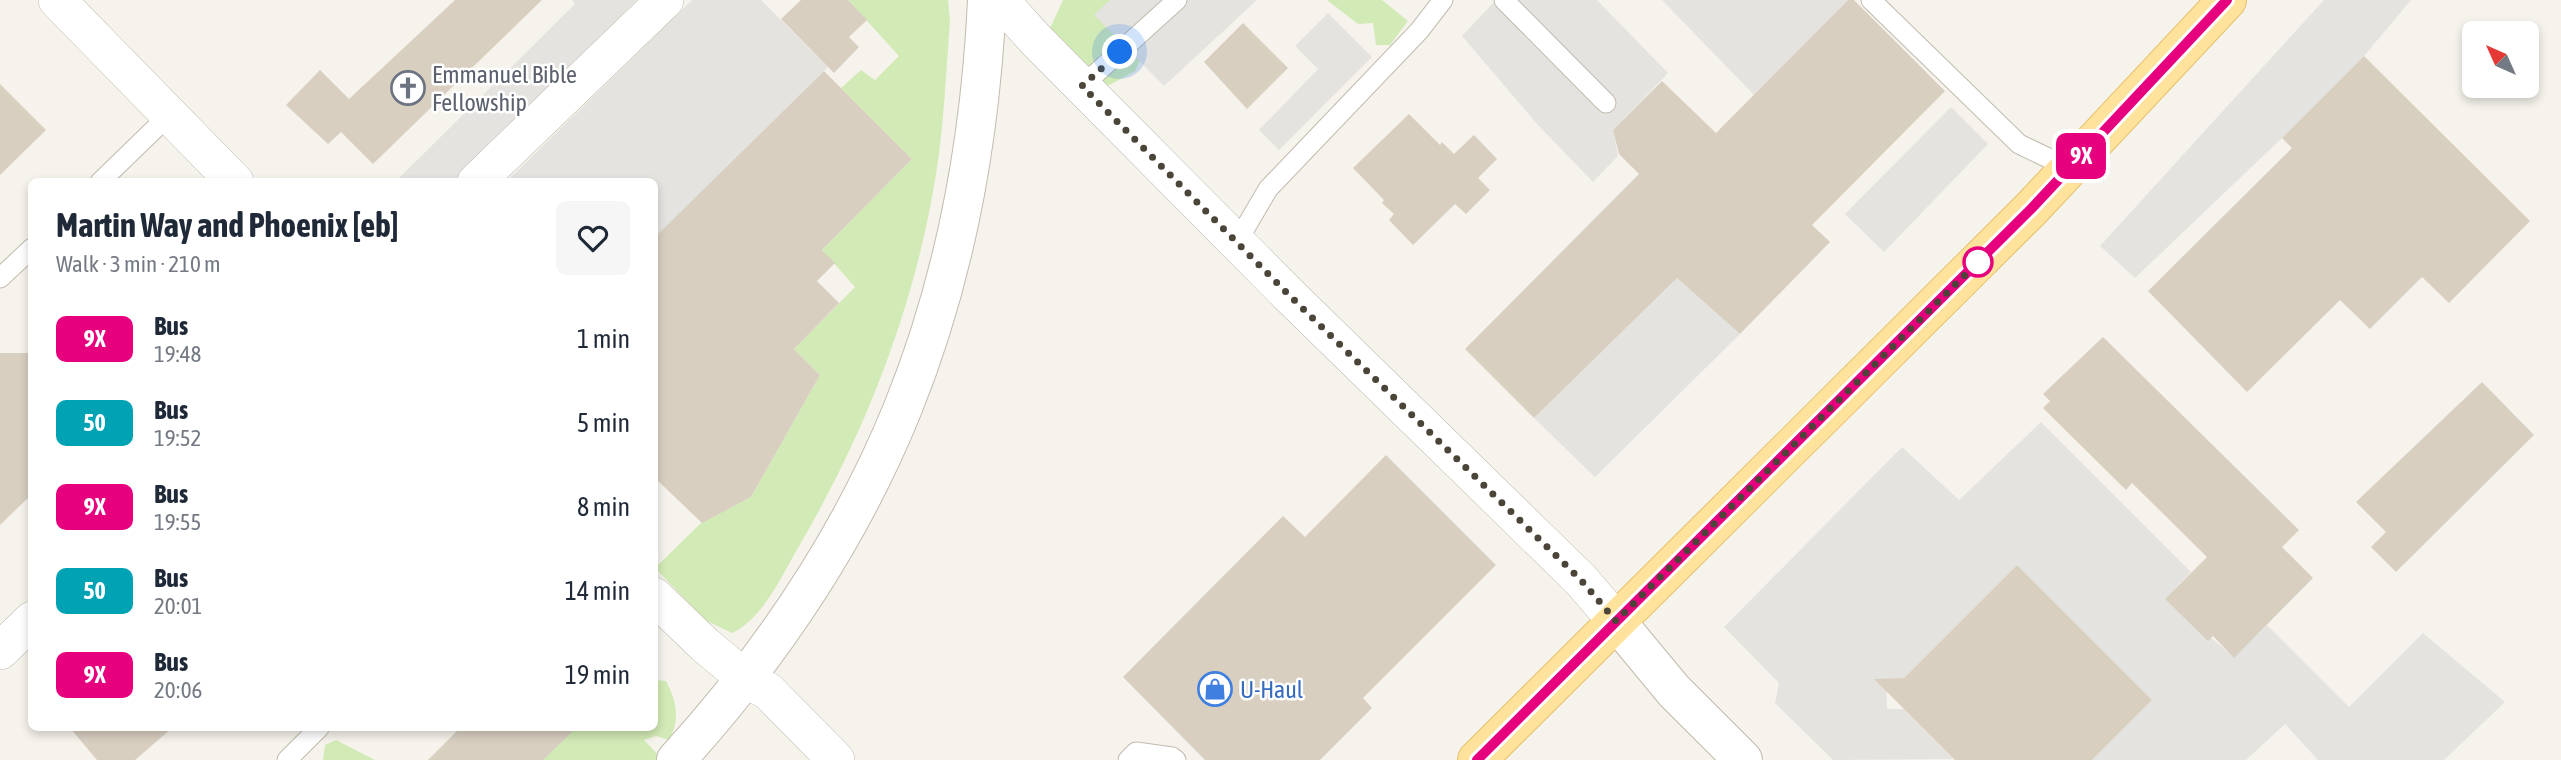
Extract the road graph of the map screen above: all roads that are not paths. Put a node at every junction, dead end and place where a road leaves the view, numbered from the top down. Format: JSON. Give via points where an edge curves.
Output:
{"nodes":[{"id":1,"x":57,"y":0,"type":"edge"},
{"id":2,"x":664,"y":0,"type":"edge"},
{"id":3,"x":987,"y":0,"type":"edge"},
{"id":4,"x":1000,"y":0,"type":"edge"},
{"id":5,"x":1177,"y":0,"type":"edge"},
{"id":6,"x":1443,"y":0,"type":"edge"},
{"id":7,"x":1504,"y":0,"type":"edge"},
{"id":8,"x":1871,"y":0,"type":"edge"},
{"id":9,"x":2227,"y":0,"type":"edge"},
{"id":10,"x":1082,"y":86,"type":"junction"},
{"id":11,"x":1606,"y":103,"type":"dead end"},
{"id":12,"x":169,"y":115,"type":"junction"},
{"id":13,"x":2069,"y":169,"type":"junction"},
{"id":14,"x":104,"y":178,"type":"edge"},
{"id":15,"x":231,"y":178,"type":"edge"},
{"id":16,"x":480,"y":178,"type":"edge"},
{"id":17,"x":1237,"y":242,"type":"junction"},
{"id":18,"x":28,"y":252,"type":"edge"},
{"id":19,"x":0,"y":278,"type":"edge"},
{"id":20,"x":658,"y":600,"type":"edge"},
{"id":21,"x":1616,"y":621,"type":"junction"},
{"id":22,"x":28,"y":624,"type":"edge"},
{"id":23,"x":0,"y":651,"type":"edge"},
{"id":24,"x":747,"y":680,"type":"junction"},
{"id":25,"x":316,"y":731,"type":"edge"},
{"id":26,"x":287,"y":760,"type":"edge"},
{"id":27,"x":676,"y":760,"type":"edge"},
{"id":28,"x":836,"y":760,"type":"edge"},
{"id":29,"x":1128,"y":760,"type":"edge"},
{"id":30,"x":1176,"y":760,"type":"edge"},
{"id":31,"x":1477,"y":760,"type":"edge"},
{"id":32,"x":1743,"y":760,"type":"edge"}],
"edges":[{"from":1,"to":12,"type":"street"},
{"from":2,"to":16,"type":"street"},
{"from":3,"to":24,"type":"street","via":[[977,121],[964,202],[916,376],[895,431],[841,538],[792,619]]},
{"from":4,"to":10,"type":"street"},
{"from":5,"to":10,"type":"lane"},
{"from":6,"to":17,"type":"lane","via":[[1268,189]]},
{"from":7,"to":11,"type":"lane"},
{"from":8,"to":13,"type":"lane","via":[[2019,144]]},
{"from":9,"to":13,"type":"main road"},
{"from":10,"to":17,"type":"street"},
{"from":12,"to":14,"type":"lane"},
{"from":12,"to":15,"type":"street"},
{"from":13,"to":21,"type":"main road"},
{"from":17,"to":21,"type":"street","via":[[1581,580]]},
{"from":18,"to":19,"type":"lane"},
{"from":20,"to":24,"type":"street"},
{"from":21,"to":31,"type":"main road"},
{"from":21,"to":32,"type":"street","via":[[1674,691]]},
{"from":22,"to":23,"type":"street"},
{"from":24,"to":27,"type":"street"},
{"from":24,"to":28,"type":"street","via":[[768,691]]},
{"from":25,"to":26,"type":"lane"},
{"from":29,"to":30,"type":"lane","via":[[1136,751]]}]}
